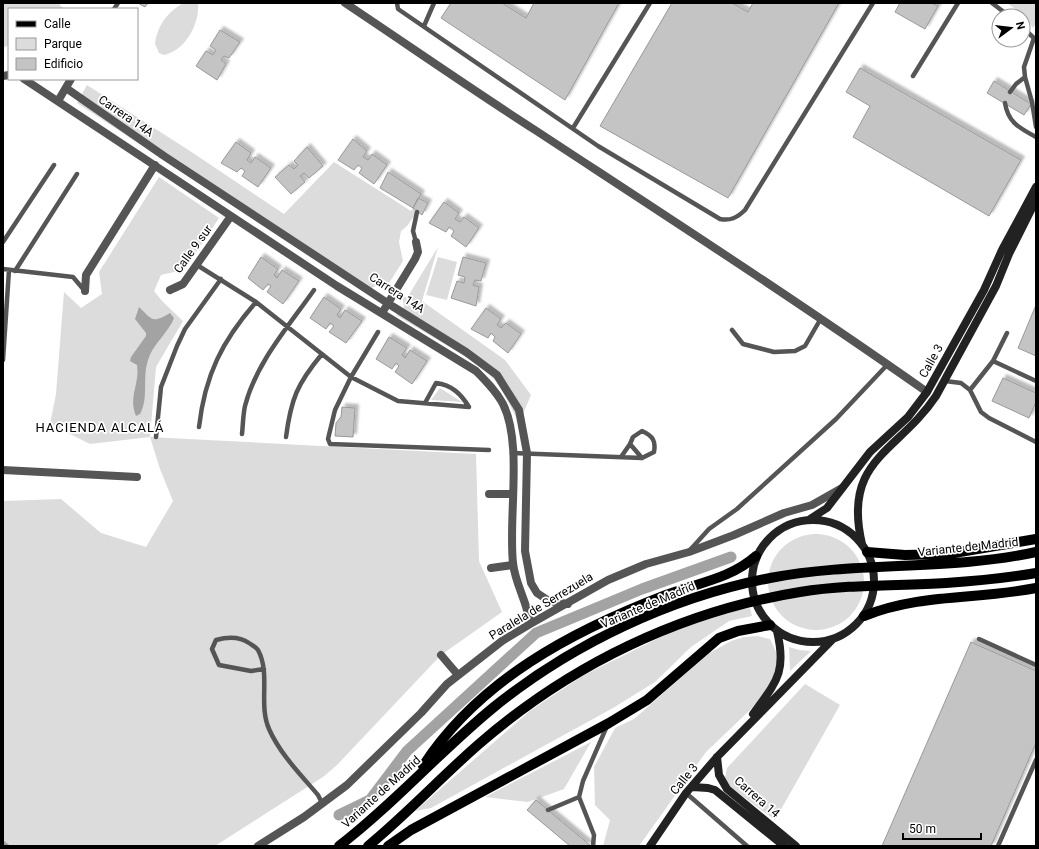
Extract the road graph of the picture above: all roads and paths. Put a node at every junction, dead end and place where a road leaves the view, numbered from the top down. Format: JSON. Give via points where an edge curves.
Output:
{"nodes":[{"id":1,"x":344,"y":3,"type":"edge"},
{"id":2,"x":397,"y":3,"type":"edge"},
{"id":3,"x":434,"y":3,"type":"edge"},
{"id":4,"x":650,"y":3,"type":"edge"},
{"id":5,"x":873,"y":3,"type":"edge"},
{"id":6,"x":958,"y":3,"type":"edge"},
{"id":7,"x":424,"y":26,"type":"junction"},
{"id":8,"x":1035,"y":39,"type":"edge"},
{"id":9,"x":913,"y":76,"type":"dead end"},
{"id":10,"x":1025,"y":77,"type":"junction"},
{"id":11,"x":26,"y":80,"type":"edge"},
{"id":12,"x":70,"y":80,"type":"edge"},
{"id":13,"x":66,"y":88,"type":"junction"},
{"id":14,"x":1010,"y":92,"type":"dead end"},
{"id":15,"x":58,"y":101,"type":"junction"},
{"id":16,"x":1005,"y":103,"type":"dead end"},
{"id":17,"x":1036,"y":127,"type":"edge"},
{"id":18,"x":573,"y":128,"type":"junction"},
{"id":19,"x":1036,"y":137,"type":"edge"},
{"id":20,"x":54,"y":165,"type":"dead end"},
{"id":21,"x":155,"y":165,"type":"junction"},
{"id":22,"x":77,"y":174,"type":"dead end"},
{"id":23,"x":1036,"y":187,"type":"edge"},
{"id":24,"x":1036,"y":200,"type":"edge"},
{"id":25,"x":417,"y":212,"type":"dead end"},
{"id":26,"x":231,"y":216,"type":"junction"},
{"id":27,"x":3,"y":242,"type":"edge"},
{"id":28,"x":416,"y":242,"type":"joint"},
{"id":29,"x":197,"y":265,"type":"junction"},
{"id":30,"x":3,"y":269,"type":"edge"},
{"id":31,"x":9,"y":270,"type":"junction"},
{"id":32,"x":15,"y":271,"type":"junction"},
{"id":33,"x":221,"y":279,"type":"junction"},
{"id":34,"x":170,"y":290,"type":"dead end"},
{"id":35,"x":314,"y":290,"type":"dead end"},
{"id":36,"x":85,"y":291,"type":"joint"},
{"id":37,"x":256,"y":302,"type":"junction"},
{"id":38,"x":388,"y":303,"type":"junction"},
{"id":39,"x":382,"y":313,"type":"junction"},
{"id":40,"x":820,"y":320,"type":"junction"},
{"id":41,"x":288,"y":328,"type":"junction"},
{"id":42,"x":732,"y":330,"type":"dead end"},
{"id":43,"x":378,"y":332,"type":"dead end"},
{"id":44,"x":1007,"y":333,"type":"dead end"},
{"id":45,"x":322,"y":354,"type":"junction"},
{"id":46,"x":3,"y":360,"type":"edge"},
{"id":47,"x":994,"y":361,"type":"junction"},
{"id":48,"x":888,"y":364,"type":"junction"},
{"id":49,"x":351,"y":377,"type":"junction"},
{"id":50,"x":945,"y":381,"type":"junction"},
{"id":51,"x":1036,"y":381,"type":"edge"},
{"id":52,"x":970,"y":390,"type":"junction"},
{"id":53,"x":927,"y":392,"type":"junction"},
{"id":54,"x":425,"y":403,"type":"junction"},
{"id":55,"x":199,"y":426,"type":"dead end"},
{"id":56,"x":242,"y":434,"type":"dead end"},
{"id":57,"x":156,"y":437,"type":"dead end"},
{"id":58,"x":286,"y":437,"type":"dead end"},
{"id":59,"x":1036,"y":442,"type":"edge"},
{"id":60,"x":630,"y":444,"type":"junction"},
{"id":61,"x":489,"y":450,"type":"dead end"},
{"id":62,"x":512,"y":453,"type":"junction"},
{"id":63,"x":527,"y":453,"type":"junction"},
{"id":64,"x":622,"y":457,"type":"junction"},
{"id":65,"x":642,"y":458,"type":"junction"},
{"id":66,"x":3,"y":470,"type":"edge"},
{"id":67,"x":137,"y":477,"type":"dead end"},
{"id":68,"x":843,"y":488,"type":"junction"},
{"id":69,"x":489,"y":494,"type":"dead end"},
{"id":70,"x":512,"y":494,"type":"junction"},
{"id":71,"x":810,"y":519,"type":"junction"},
{"id":72,"x":1036,"y":539,"type":"edge"},
{"id":73,"x":865,"y":548,"type":"junction"},
{"id":74,"x":689,"y":552,"type":"junction"},
{"id":75,"x":1036,"y":552,"type":"edge"},
{"id":76,"x":756,"y":556,"type":"junction"},
{"id":77,"x":513,"y":565,"type":"junction"},
{"id":78,"x":491,"y":568,"type":"dead end"},
{"id":79,"x":1036,"y":573,"type":"edge"},
{"id":80,"x":1036,"y":588,"type":"edge"},
{"id":81,"x":568,"y":604,"type":"junction"},
{"id":82,"x":864,"y":616,"type":"junction"},
{"id":83,"x":530,"y":624,"type":"junction"},
{"id":84,"x":774,"y":628,"type":"junction"},
{"id":85,"x":832,"y":640,"type":"junction"},
{"id":86,"x":979,"y":640,"type":"dead end"},
{"id":87,"x":441,"y":655,"type":"dead end"},
{"id":88,"x":1036,"y":665,"type":"edge"},
{"id":89,"x":264,"y":669,"type":"junction"},
{"id":90,"x":458,"y":675,"type":"junction"},
{"id":91,"x":609,"y":723,"type":"junction"},
{"id":92,"x":741,"y":731,"type":"junction"},
{"id":93,"x":717,"y":757,"type":"junction"},
{"id":94,"x":1036,"y":760,"type":"edge"},
{"id":95,"x":412,"y":783,"type":"junction"},
{"id":96,"x":689,"y":790,"type":"junction"},
{"id":97,"x":579,"y":797,"type":"junction"},
{"id":98,"x":322,"y":803,"type":"junction"},
{"id":99,"x":548,"y":810,"type":"dead end"},
{"id":100,"x":258,"y":846,"type":"edge"},
{"id":101,"x":339,"y":846,"type":"edge"},
{"id":102,"x":368,"y":846,"type":"edge"},
{"id":103,"x":388,"y":846,"type":"edge"},
{"id":104,"x":593,"y":846,"type":"edge"},
{"id":105,"x":650,"y":846,"type":"edge"},
{"id":106,"x":747,"y":846,"type":"edge"},
{"id":107,"x":784,"y":846,"type":"edge"},
{"id":108,"x":796,"y":846,"type":"edge"},
{"id":109,"x":998,"y":846,"type":"edge"}],
"edges":[{"from":1,"to":40,"type":"street"},
{"from":2,"to":7,"type":"lane","via":[[398,10]]},
{"from":3,"to":7,"type":"lane"},
{"from":4,"to":18,"type":"lane"},
{"from":5,"to":18,"type":"lane","via":[[745,210],[734,219],[720,219],[598,146]]},
{"from":6,"to":9,"type":"lane"},
{"from":7,"to":18,"type":"lane"},
{"from":8,"to":10,"type":"lane","via":[[1024,67]]},
{"from":10,"to":14,"type":"lane"},
{"from":10,"to":17,"type":"lane"},
{"from":11,"to":15,"type":"street","name":"Carrera 14A"},
{"from":12,"to":13,"type":"street"},
{"from":13,"to":15,"type":"street"},
{"from":13,"to":38,"type":"street","name":"Carrera 14A","via":[[164,156]]},
{"from":15,"to":21,"type":"street","name":"Carrera 14A"},
{"from":16,"to":19,"type":"lane","via":[[1006,114],[1016,126]]},
{"from":20,"to":27,"type":"lane"},
{"from":21,"to":26,"type":"street","name":"Carrera 14A"},
{"from":21,"to":36,"type":"street","via":[[86,275]]},
{"from":22,"to":32,"type":"lane"},
{"from":23,"to":53,"type":"main road","name":"Calle 3","via":[[984,290]]},
{"from":24,"to":50,"type":"main road","name":"Calle 3","via":[[996,286]]},
{"from":25,"to":28,"type":"lane","via":[[413,231]]},
{"from":26,"to":29,"type":"street","name":"Calle 9 sur"},
{"from":26,"to":39,"type":"street","name":"Carrera 14A"},
{"from":28,"to":38,"type":"street","via":[[418,252],[415,259]]},
{"from":29,"to":33,"type":"lane"},
{"from":29,"to":34,"type":"street","name":"Calle 9 sur","via":[[183,284]]},
{"from":30,"to":31,"type":"lane"},
{"from":31,"to":32,"type":"lane"},
{"from":31,"to":46,"type":"lane"},
{"from":32,"to":36,"type":"lane","via":[[73,277]]},
{"from":33,"to":37,"type":"lane"},
{"from":33,"to":57,"type":"lane","via":[[185,329],[177,346],[161,387]]},
{"from":35,"to":41,"type":"lane"},
{"from":37,"to":41,"type":"lane"},
{"from":37,"to":55,"type":"lane","via":[[236,325],[208,378]]},
{"from":38,"to":39,"type":"street"},
{"from":38,"to":63,"type":"street","name":"Carrera 14A","via":[[466,352],[496,375],[519,410]]},
{"from":39,"to":62,"type":"street","name":"Carrera 14A","via":[[476,371],[493,389],[503,404],[509,421]]},
{"from":40,"to":42,"type":"lane","via":[[805,346],[795,351],[774,352],[743,344]]},
{"from":40,"to":48,"type":"street"},
{"from":41,"to":45,"type":"lane"},
{"from":41,"to":56,"type":"lane","via":[[262,364],[252,386],[244,408]]},
{"from":43,"to":49,"type":"lane"},
{"from":44,"to":47,"type":"lane"},
{"from":45,"to":49,"type":"lane"},
{"from":45,"to":58,"type":"lane","via":[[296,389]]},
{"from":47,"to":51,"type":"lane"},
{"from":47,"to":52,"type":"lane"},
{"from":48,"to":53,"type":"street"},
{"from":48,"to":74,"type":"lane","via":[[836,419],[737,509],[709,529]]},
{"from":49,"to":54,"type":"lane","via":[[398,401]]},
{"from":49,"to":61,"type":"lane","via":[[335,410],[328,440],[332,445]]},
{"from":50,"to":52,"type":"lane","via":[[961,383]]},
{"from":50,"to":73,"type":"main road","name":"Calle 3","via":[[928,408],[910,428],[882,452],[865,477],[858,514]]},
{"from":52,"to":59,"type":"lane","via":[[981,412]]},
{"from":53,"to":68,"type":"main road","name":"Calle 3","via":[[908,418],[870,452]]},
{"from":54,"to":54,"type":"lane","via":[[454,406],[469,407],[461,394],[445,384],[436,383]]},
{"from":60,"to":64,"type":"lane"},
{"from":60,"to":65,"type":"lane"},
{"from":60,"to":65,"type":"lane","via":[[633,437],[642,431],[650,435],[655,443],[654,452]]},
{"from":62,"to":63,"type":"lane"},
{"from":62,"to":70,"type":"street","name":"Carrera 14A"},
{"from":63,"to":64,"type":"lane"},
{"from":63,"to":81,"type":"street","name":"Carrera 14A","via":[[525,551],[531,583],[537,593],[549,601]]},
{"from":64,"to":65,"type":"lane"},
{"from":66,"to":67,"type":"street"},
{"from":68,"to":71,"type":"main road","name":"Calle 3","via":[[827,508]]},
{"from":68,"to":74,"type":"street","name":"Paralela de Serrezuela","via":[[812,505],[784,513],[756,527]]},
{"from":69,"to":70,"type":"street"},
{"from":70,"to":77,"type":"street","name":"Carrera 14A"},
{"from":71,"to":73,"type":"main road","via":[[825,520],[839,525],[852,533]]},
{"from":71,"to":76,"type":"main road","via":[[797,521],[776,531]]},
{"from":72,"to":73,"type":"main road","via":[[948,554],[905,555]]},
{"from":73,"to":82,"type":"main road","via":[[873,569],[874,588]]},
{"from":74,"to":81,"type":"street","name":"Paralela de Serrezuela","via":[[646,564],[608,580]]},
{"from":75,"to":95,"type":"main road","name":"Variante de Madrid","via":[[959,563],[814,571],[729,586],[625,626],[529,681],[467,731]]},
{"from":76,"to":84,"type":"main road","via":[[752,574],[753,593],[759,610]]},
{"from":76,"to":95,"type":"main road","via":[[728,575],[667,594],[590,628],[525,665],[474,705],[435,748]]},
{"from":77,"to":78,"type":"street"},
{"from":77,"to":83,"type":"street","name":"Carrera 14A","via":[[529,612]]},
{"from":79,"to":102,"type":"main road","via":[[982,580],[836,587],[734,606],[668,628],[604,658],[537,698],[478,745]]},
{"from":80,"to":82,"type":"main road","via":[[1008,594],[906,602]]},
{"from":81,"to":83,"type":"street","name":"Paralela de Serrezuela"},
{"from":82,"to":85,"type":"main road","via":[[855,626]]},
{"from":83,"to":90,"type":"street","name":"Paralela de Serrezuela","via":[[502,641]]},
{"from":84,"to":85,"type":"main road","via":[[790,638],[804,642]]},
{"from":84,"to":91,"type":"main road","via":[[738,631],[719,638],[647,700]]},
{"from":84,"to":92,"type":"main road","name":"Calle 3","via":[[782,657],[778,676]]},
{"from":85,"to":92,"type":"main road","name":"Calle 3","via":[[786,689]]},
{"from":86,"to":88,"type":"lane"},
{"from":87,"to":90,"type":"street"},
{"from":89,"to":89,"type":"lane","via":[[258,649],[245,640],[227,637],[216,640],[212,649],[218,665],[251,671]]},
{"from":89,"to":98,"type":"lane","via":[[262,697],[268,728],[282,752]]},
{"from":90,"to":98,"type":"street","name":"Paralela de Serrezuela","via":[[347,785]]},
{"from":91,"to":97,"type":"lane","via":[[583,781]]},
{"from":91,"to":103,"type":"main road","via":[[411,830]]},
{"from":92,"to":93,"type":"main road","name":"Calle 3"},
{"from":93,"to":96,"type":"main road","name":"Calle 3"},
{"from":93,"to":108,"type":"main road","name":"Carrera 14","via":[[719,775],[727,789]]},
{"from":94,"to":109,"type":"lane"},
{"from":95,"to":101,"type":"main road","name":"Variante de Madrid"},
{"from":96,"to":105,"type":"main road","name":"Calle 3"},
{"from":96,"to":106,"type":"lane"},
{"from":96,"to":107,"type":"main road","name":"Carrera 14","via":[[716,790]]},
{"from":97,"to":99,"type":"lane"},
{"from":97,"to":104,"type":"lane","via":[[594,835]]},
{"from":98,"to":100,"type":"street","name":"Paralela de Serrezuela"}]}
